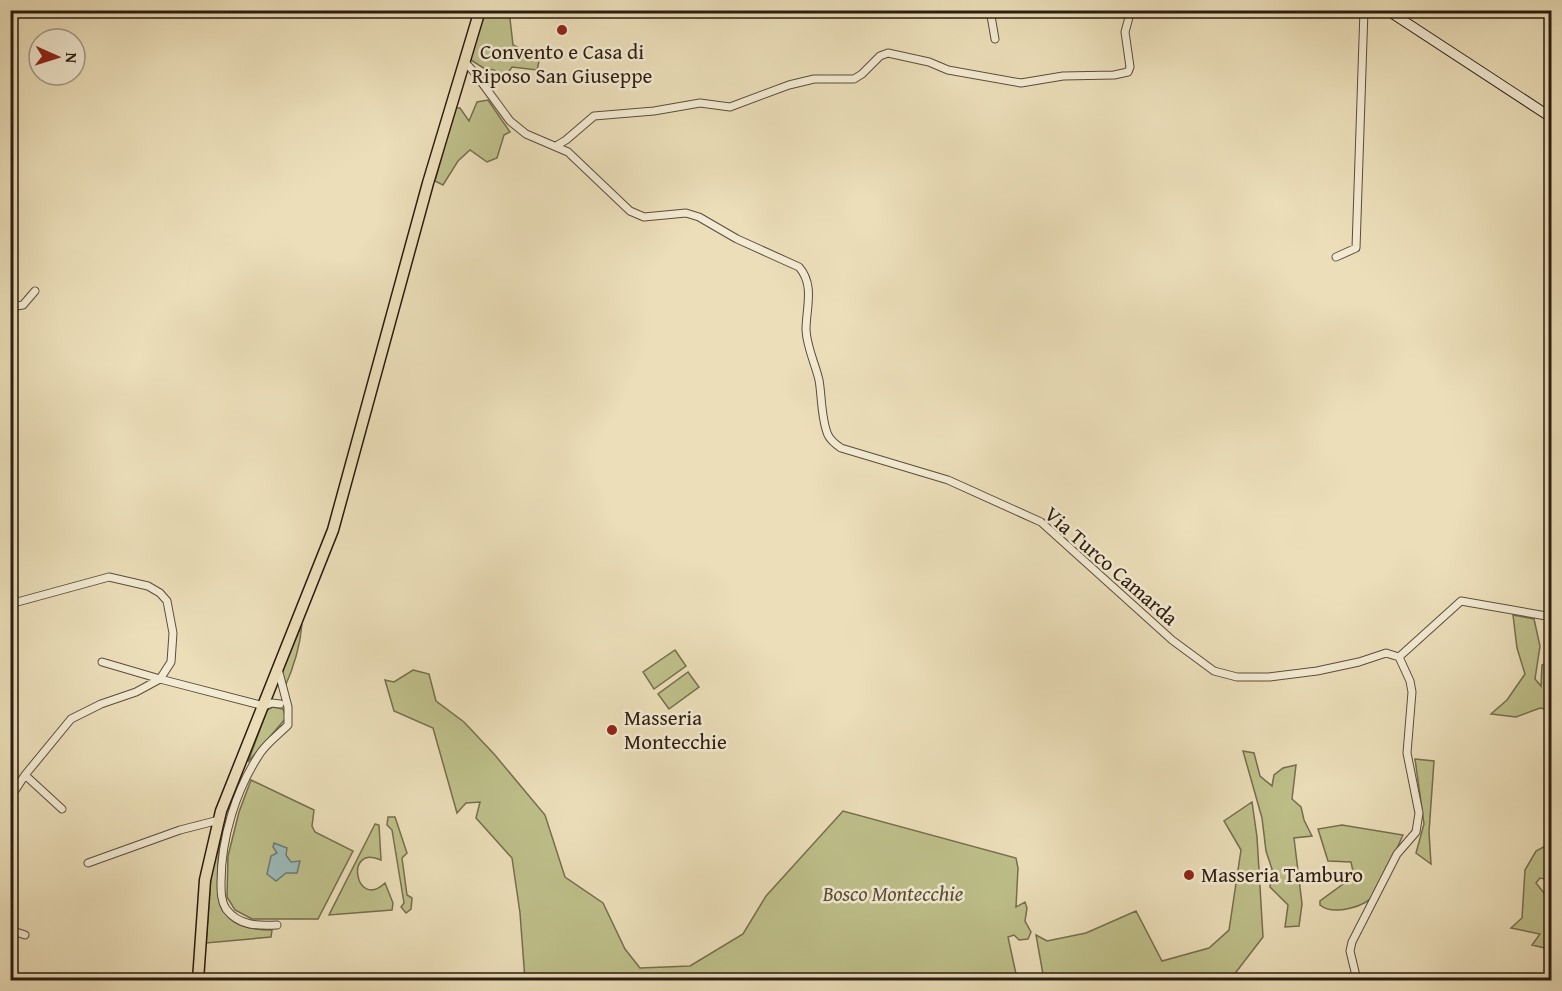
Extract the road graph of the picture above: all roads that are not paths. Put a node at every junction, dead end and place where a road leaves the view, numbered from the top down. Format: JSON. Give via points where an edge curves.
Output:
{"nodes":[{"id":1,"x":480,"y":10,"type":"edge"},
{"id":2,"x":990,"y":10,"type":"edge"},
{"id":3,"x":1131,"y":10,"type":"edge"},
{"id":4,"x":1364,"y":10,"type":"edge"},
{"id":5,"x":1387,"y":10,"type":"edge"},
{"id":6,"x":995,"y":39,"type":"dead end"},
{"id":7,"x":464,"y":61,"type":"junction"},
{"id":8,"x":1551,"y":118,"type":"edge"},
{"id":9,"x":556,"y":146,"type":"junction"},
{"id":10,"x":1336,"y":257,"type":"dead end"},
{"id":11,"x":35,"y":291,"type":"dead end"},
{"id":12,"x":10,"y":307,"type":"edge"},
{"id":13,"x":10,"y":604,"type":"edge"},
{"id":14,"x":1551,"y":617,"type":"edge"},
{"id":15,"x":1399,"y":657,"type":"junction"},
{"id":16,"x":102,"y":662,"type":"dead end"},
{"id":17,"x":278,"y":669,"type":"junction"},
{"id":18,"x":160,"y":680,"type":"junction"},
{"id":19,"x":270,"y":691,"type":"junction"},
{"id":20,"x":284,"y":693,"type":"junction"},
{"id":21,"x":280,"y":704,"type":"junction"},
{"id":22,"x":264,"y":706,"type":"junction"},
{"id":23,"x":288,"y":708,"type":"junction"},
{"id":24,"x":25,"y":776,"type":"junction"},
{"id":25,"x":10,"y":798,"type":"edge"},
{"id":26,"x":62,"y":809,"type":"dead end"},
{"id":27,"x":219,"y":820,"type":"junction"},
{"id":28,"x":88,"y":863,"type":"dead end"},
{"id":29,"x":277,"y":925,"type":"dead end"},
{"id":30,"x":10,"y":930,"type":"edge"},
{"id":31,"x":25,"y":935,"type":"dead end"},
{"id":32,"x":198,"y":981,"type":"edge"},
{"id":33,"x":1357,"y":981,"type":"edge"}],
"edges":[{"from":1,"to":7,"type":"main road"},
{"from":2,"to":6,"type":"street"},
{"from":3,"to":9,"type":"street","via":[[1125,32],[1131,67],[1128,72],[1021,83],[948,70],[888,53],[854,79],[800,82],[730,107],[700,103],[594,116]]},
{"from":4,"to":10,"type":"street","via":[[1356,248]]},
{"from":5,"to":8,"type":"main road"},
{"from":7,"to":9,"type":"street","name":"Via Turco Camarda","via":[[510,121],[526,134]]},
{"from":7,"to":17,"type":"main road","via":[[333,530]]},
{"from":9,"to":15,"type":"street","name":"Via Turco Camarda","via":[[568,152],[615,199],[639,216],[686,213],[699,217],[799,267],[809,286],[808,345],[831,442],[948,480],[1041,522],[1172,640],[1214,671],[1237,677],[1269,677],[1317,671],[1386,653]]},
{"from":11,"to":12,"type":"street","via":[[23,305]]},
{"from":13,"to":18,"type":"street","via":[[109,577],[148,586],[167,601],[172,633],[171,662]]},
{"from":14,"to":15,"type":"street","via":[[1461,601]]},
{"from":15,"to":33,"type":"street","via":[[1412,692],[1407,753],[1418,824],[1410,841],[1397,854],[1352,942],[1350,951]]},
{"from":16,"to":18,"type":"street"},
{"from":17,"to":19,"type":"main road"},
{"from":17,"to":20,"type":"street"},
{"from":18,"to":22,"type":"street"},
{"from":18,"to":24,"type":"street","via":[[72,719]]},
{"from":19,"to":20,"type":"street"},
{"from":19,"to":21,"type":"street"},
{"from":19,"to":22,"type":"main road"},
{"from":20,"to":23,"type":"street"},
{"from":21,"to":22,"type":"street"},
{"from":21,"to":23,"type":"street"},
{"from":22,"to":27,"type":"main road"},
{"from":23,"to":29,"type":"street","via":[[288,725],[262,750],[243,786],[228,826],[221,866],[221,898],[226,909],[246,923]]},
{"from":24,"to":25,"type":"street"},
{"from":24,"to":26,"type":"street"},
{"from":27,"to":28,"type":"street"},
{"from":27,"to":32,"type":"main road","via":[[205,880]]},
{"from":30,"to":31,"type":"street"}]}
